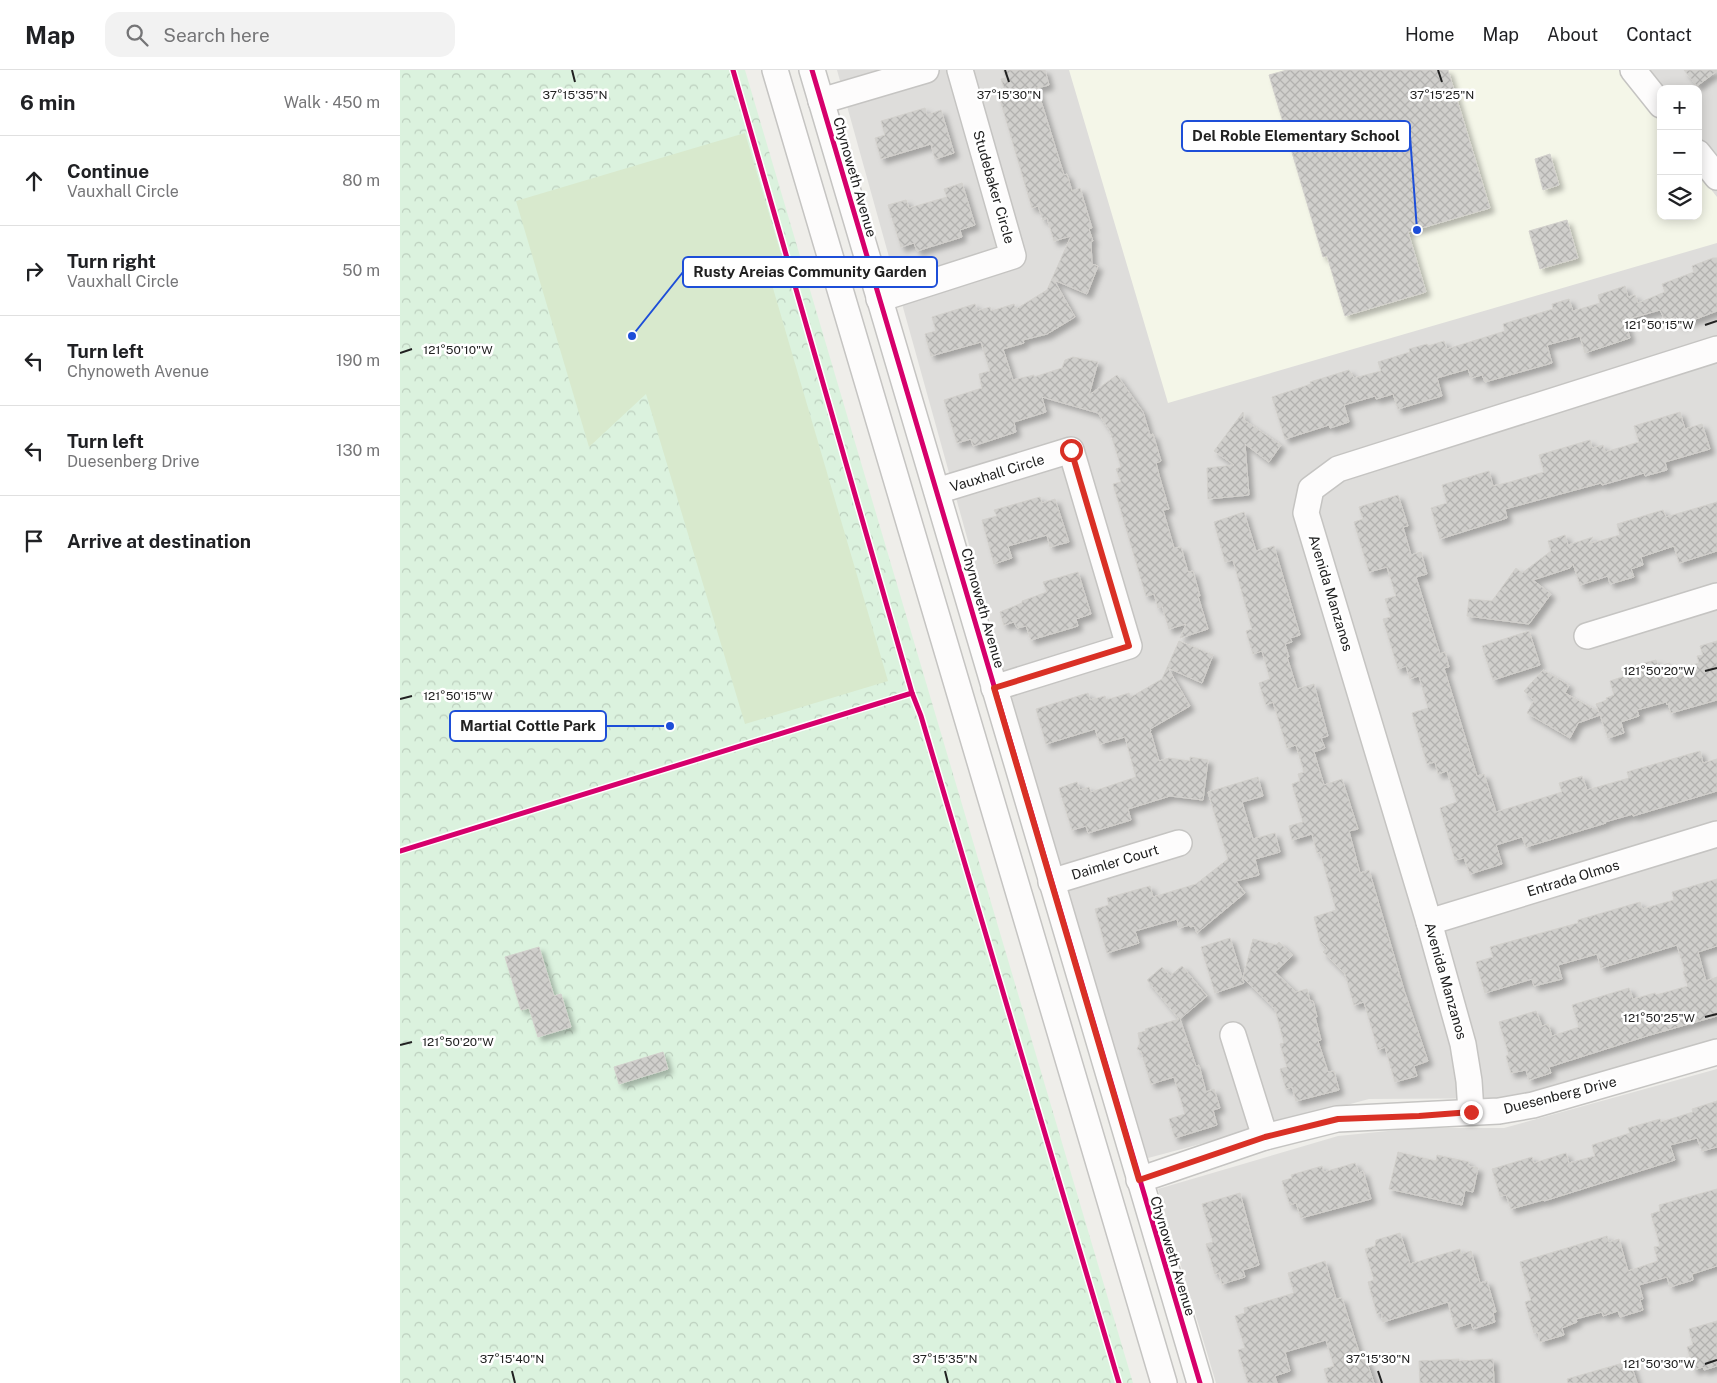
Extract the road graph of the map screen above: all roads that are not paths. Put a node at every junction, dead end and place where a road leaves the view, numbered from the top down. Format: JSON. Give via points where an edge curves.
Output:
{"nodes":[{"id":1,"x":775,"y":70,"type":"edge"},
{"id":2,"x":812,"y":70,"type":"edge"},
{"id":3,"x":926,"y":70,"type":"edge"},
{"id":4,"x":960,"y":70,"type":"edge"},
{"id":5,"x":1633,"y":70,"type":"edge"},
{"id":6,"x":1657,"y":100,"type":"edge"},
{"id":7,"x":821,"y":101,"type":"junction"},
{"id":8,"x":1702,"y":158,"type":"edge"},
{"id":9,"x":1717,"y":177,"type":"edge"},
{"id":10,"x":879,"y":299,"type":"junction"},
{"id":11,"x":1717,"y":349,"type":"edge"},
{"id":12,"x":937,"y":491,"type":"junction"},
{"id":13,"x":1717,"y":596,"type":"edge"},
{"id":14,"x":1587,"y":636,"type":"dead end"},
{"id":15,"x":994,"y":688,"type":"junction"},
{"id":16,"x":1717,"y":834,"type":"edge"},
{"id":17,"x":1178,"y":843,"type":"dead end"},
{"id":18,"x":1051,"y":882,"type":"junction"},
{"id":19,"x":1429,"y":922,"type":"junction"},
{"id":20,"x":1233,"y":1035,"type":"dead end"},
{"id":21,"x":1717,"y":1052,"type":"edge"},
{"id":22,"x":1471,"y":1112,"type":"junction"},
{"id":23,"x":1265,"y":1137,"type":"junction"},
{"id":24,"x":1139,"y":1180,"type":"junction"},
{"id":25,"x":1164,"y":1383,"type":"edge"},
{"id":26,"x":1200,"y":1383,"type":"edge"}],
"edges":[{"from":1,"to":25,"type":"street"},
{"from":2,"to":7,"type":"street","name":"Chynoweth Avenue"},
{"from":3,"to":7,"type":"street"},
{"from":4,"to":10,"type":"street","name":"Studebaker Circle","via":[[1013,256]]},
{"from":5,"to":6,"type":"street"},
{"from":7,"to":10,"type":"street","name":"Chynoweth Avenue"},
{"from":8,"to":9,"type":"street"},
{"from":10,"to":12,"type":"street","name":"Chynoweth Avenue"},
{"from":11,"to":19,"type":"street","name":"Avenida Manzanos","via":[[1338,469],[1312,488],[1306,513]]},
{"from":12,"to":15,"type":"street","name":"Chynoweth Avenue"},
{"from":12,"to":15,"type":"street","name":"Vauxhall Circle","via":[[1071,450],[1129,646]]},
{"from":13,"to":14,"type":"street"},
{"from":15,"to":18,"type":"street","name":"Chynoweth Avenue"},
{"from":16,"to":19,"type":"street","name":"Entrada Olmos"},
{"from":17,"to":18,"type":"street","name":"Daimler Court"},
{"from":18,"to":24,"type":"street","name":"Chynoweth Avenue"},
{"from":19,"to":22,"type":"street","name":"Avenida Manzanos","via":[[1463,1044]]},
{"from":20,"to":23,"type":"street"},
{"from":21,"to":22,"type":"street","name":"Duesenberg Drive","via":[[1533,1105]]},
{"from":22,"to":23,"type":"street","name":"Duesenberg Drive","via":[[1338,1119]]},
{"from":23,"to":24,"type":"street","name":"Duesenberg Drive"},
{"from":24,"to":26,"type":"street","name":"Chynoweth Avenue"}]}
